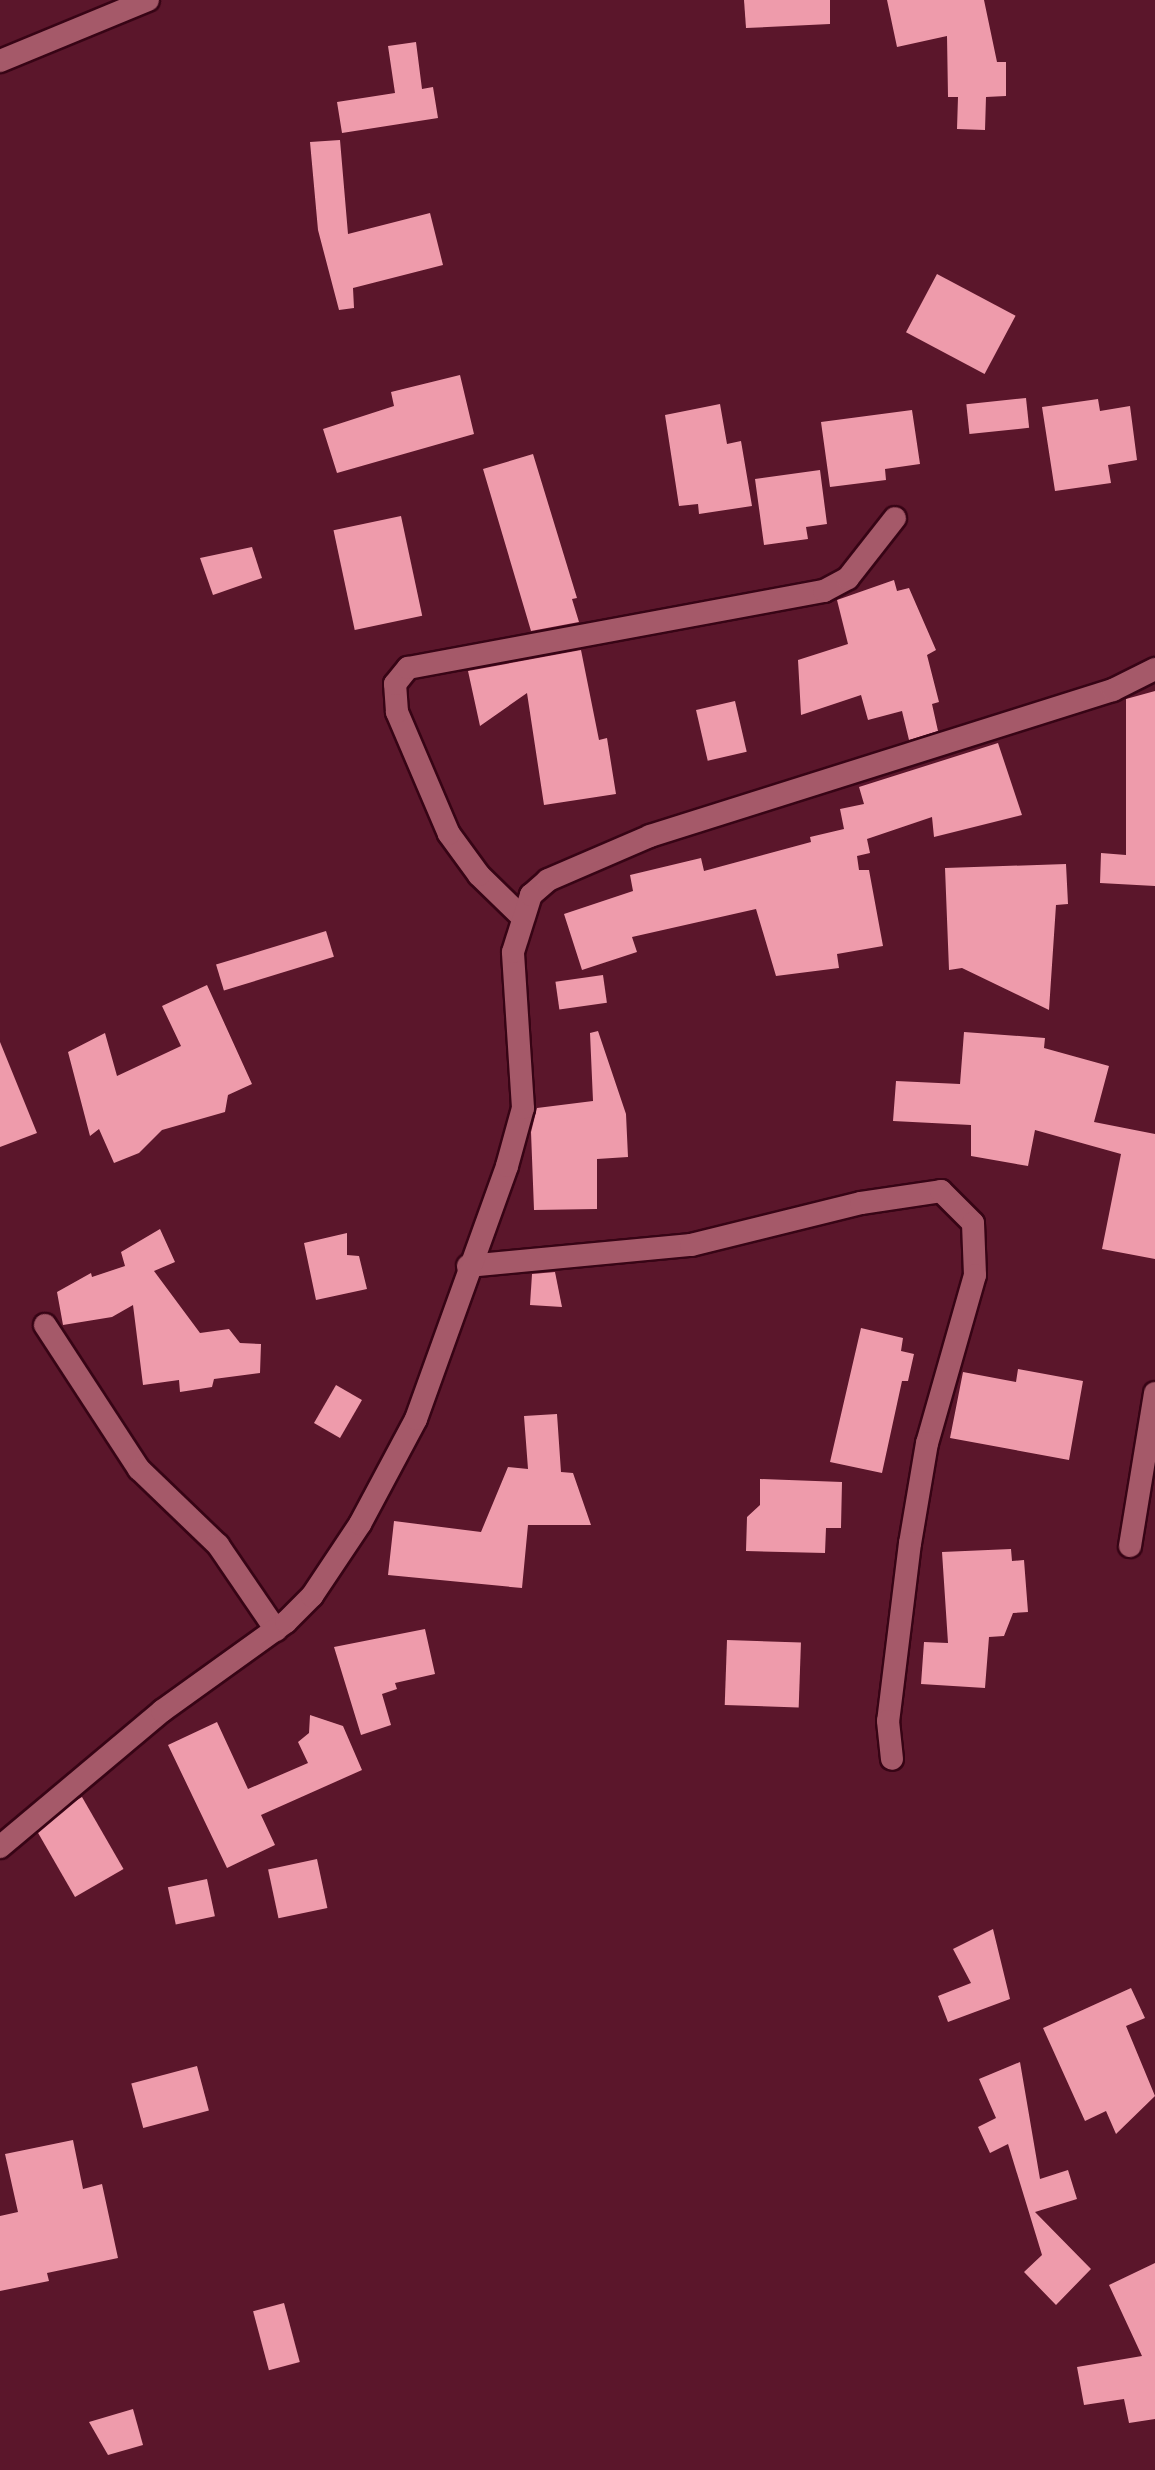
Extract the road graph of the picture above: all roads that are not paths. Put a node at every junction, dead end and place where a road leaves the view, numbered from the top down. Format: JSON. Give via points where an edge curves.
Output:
{"nodes":[{"id":1,"x":148,"y":0,"type":"edge"},
{"id":2,"x":0,"y":61,"type":"edge"},
{"id":3,"x":895,"y":518,"type":"dead end"},
{"id":4,"x":1155,"y":669,"type":"edge"},
{"id":5,"x":521,"y":916,"type":"junction"},
{"id":6,"x":468,"y":1266,"type":"junction"},
{"id":7,"x":45,"y":1325,"type":"dead end"},
{"id":8,"x":1155,"y":1393,"type":"edge"},
{"id":9,"x":1130,"y":1546,"type":"dead end"},
{"id":10,"x":276,"y":1630,"type":"junction"},
{"id":11,"x":892,"y":1759,"type":"dead end"},
{"id":12,"x":0,"y":1847,"type":"edge"}],
"edges":[{"from":1,"to":2,"type":"street"},
{"from":3,"to":5,"type":"street","via":[[857,569],[824,591],[408,668],[395,684],[397,712],[449,834]]},
{"from":4,"to":5,"type":"street","via":[[1113,690],[650,836],[548,880],[531,895]]},
{"from":5,"to":6,"type":"street","via":[[513,952],[523,1108]]},
{"from":6,"to":10,"type":"street","via":[[416,1419],[360,1524],[312,1596]]},
{"from":6,"to":11,"type":"street","via":[[691,1245],[861,1203],[941,1191],[973,1223],[975,1275],[930,1429],[910,1543],[888,1721]]},
{"from":7,"to":10,"type":"street","via":[[139,1469],[218,1545]]},
{"from":8,"to":9,"type":"street"},
{"from":10,"to":12,"type":"street","via":[[162,1711]]}]}
